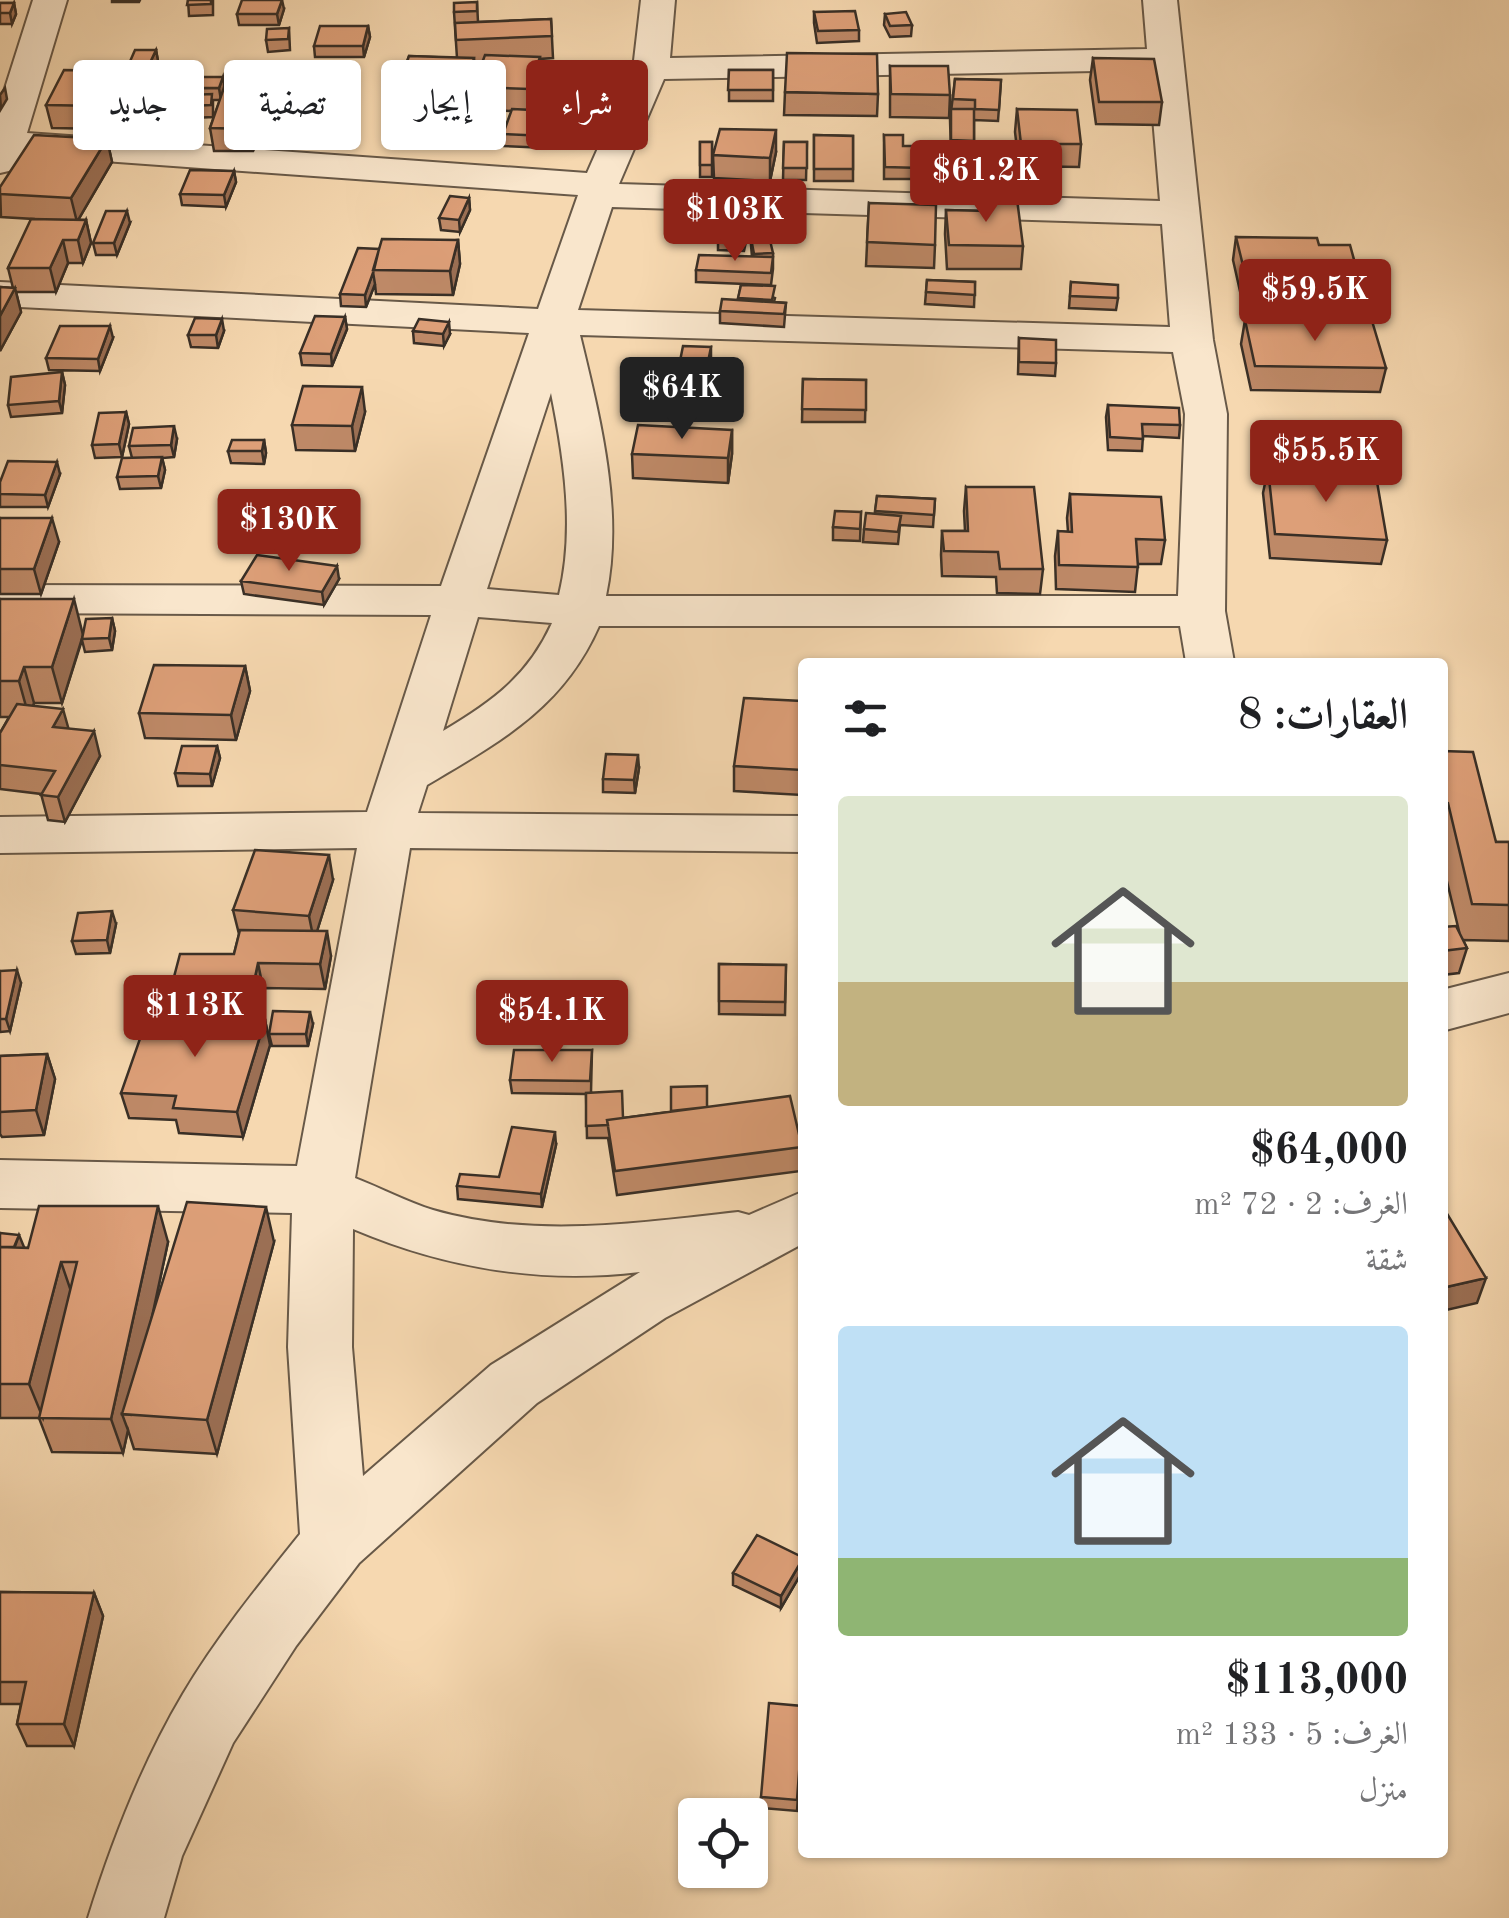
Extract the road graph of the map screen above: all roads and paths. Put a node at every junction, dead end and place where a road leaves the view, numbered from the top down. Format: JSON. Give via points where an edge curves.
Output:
{"nodes":[{"id":1,"x":50,"y":0,"type":"edge"},
{"id":2,"x":658,"y":0,"type":"edge"},
{"id":3,"x":1160,"y":0,"type":"edge"},
{"id":4,"x":1166,"y":59,"type":"junction"},
{"id":5,"x":651,"y":69,"type":"junction"},
{"id":6,"x":2,"y":149,"type":"edge"},
{"id":7,"x":599,"y":190,"type":"junction"},
{"id":8,"x":1180,"y":213,"type":"junction"},
{"id":9,"x":0,"y":294,"type":"edge"},
{"id":10,"x":556,"y":322,"type":"junction"},
{"id":11,"x":1192,"y":340,"type":"junction"},
{"id":12,"x":0,"y":599,"type":"edge"},
{"id":13,"x":458,"y":601,"type":"junction"},
{"id":14,"x":580,"y":611,"type":"junction"},
{"id":15,"x":1201,"y":611,"type":"junction"},
{"id":16,"x":1209,"y":658,"type":"edge"},
{"id":17,"x":404,"y":776,"type":"junction"},
{"id":18,"x":387,"y":830,"type":"junction"},
{"id":19,"x":798,"y":834,"type":"edge"},
{"id":20,"x":0,"y":835,"type":"edge"},
{"id":21,"x":1509,"y":994,"type":"edge"},
{"id":22,"x":1448,"y":1009,"type":"edge"},
{"id":23,"x":0,"y":1184,"type":"edge"},
{"id":24,"x":323,"y":1190,"type":"junction"},
{"id":25,"x":784,"y":1224,"type":"edge"},
{"id":26,"x":336,"y":1542,"type":"junction"},
{"id":27,"x":126,"y":1918,"type":"edge"}],
"edges":[{"from":1,"to":6,"type":"street"},
{"from":2,"to":5,"type":"street"},
{"from":3,"to":4,"type":"street"},
{"from":4,"to":5,"type":"street"},
{"from":4,"to":8,"type":"street"},
{"from":5,"to":7,"type":"street"},
{"from":6,"to":7,"type":"street"},
{"from":7,"to":8,"type":"street"},
{"from":7,"to":10,"type":"street"},
{"from":8,"to":11,"type":"street"},
{"from":9,"to":10,"type":"street"},
{"from":10,"to":11,"type":"street"},
{"from":10,"to":13,"type":"street"},
{"from":10,"to":14,"type":"street","via":[[575,402],[590,538]]},
{"from":11,"to":15,"type":"street","via":[[1206,414]]},
{"from":12,"to":13,"type":"street"},
{"from":13,"to":14,"type":"street"},
{"from":13,"to":17,"type":"street"},
{"from":14,"to":15,"type":"street"},
{"from":14,"to":17,"type":"street","via":[[560,660],[503,717]]},
{"from":15,"to":16,"type":"street"},
{"from":17,"to":18,"type":"street"},
{"from":18,"to":19,"type":"street"},
{"from":18,"to":20,"type":"street"},
{"from":18,"to":24,"type":"street"},
{"from":21,"to":22,"type":"street"},
{"from":23,"to":24,"type":"street"},
{"from":24,"to":25,"type":"street","via":[[420,1231],[536,1252],[618,1250]]},
{"from":24,"to":26,"type":"street","via":[[320,1347]]},
{"from":25,"to":26,"type":"street","via":[[642,1300],[514,1384]]},
{"from":26,"to":27,"type":"street","via":[[208,1719],[146,1851]]}]}
